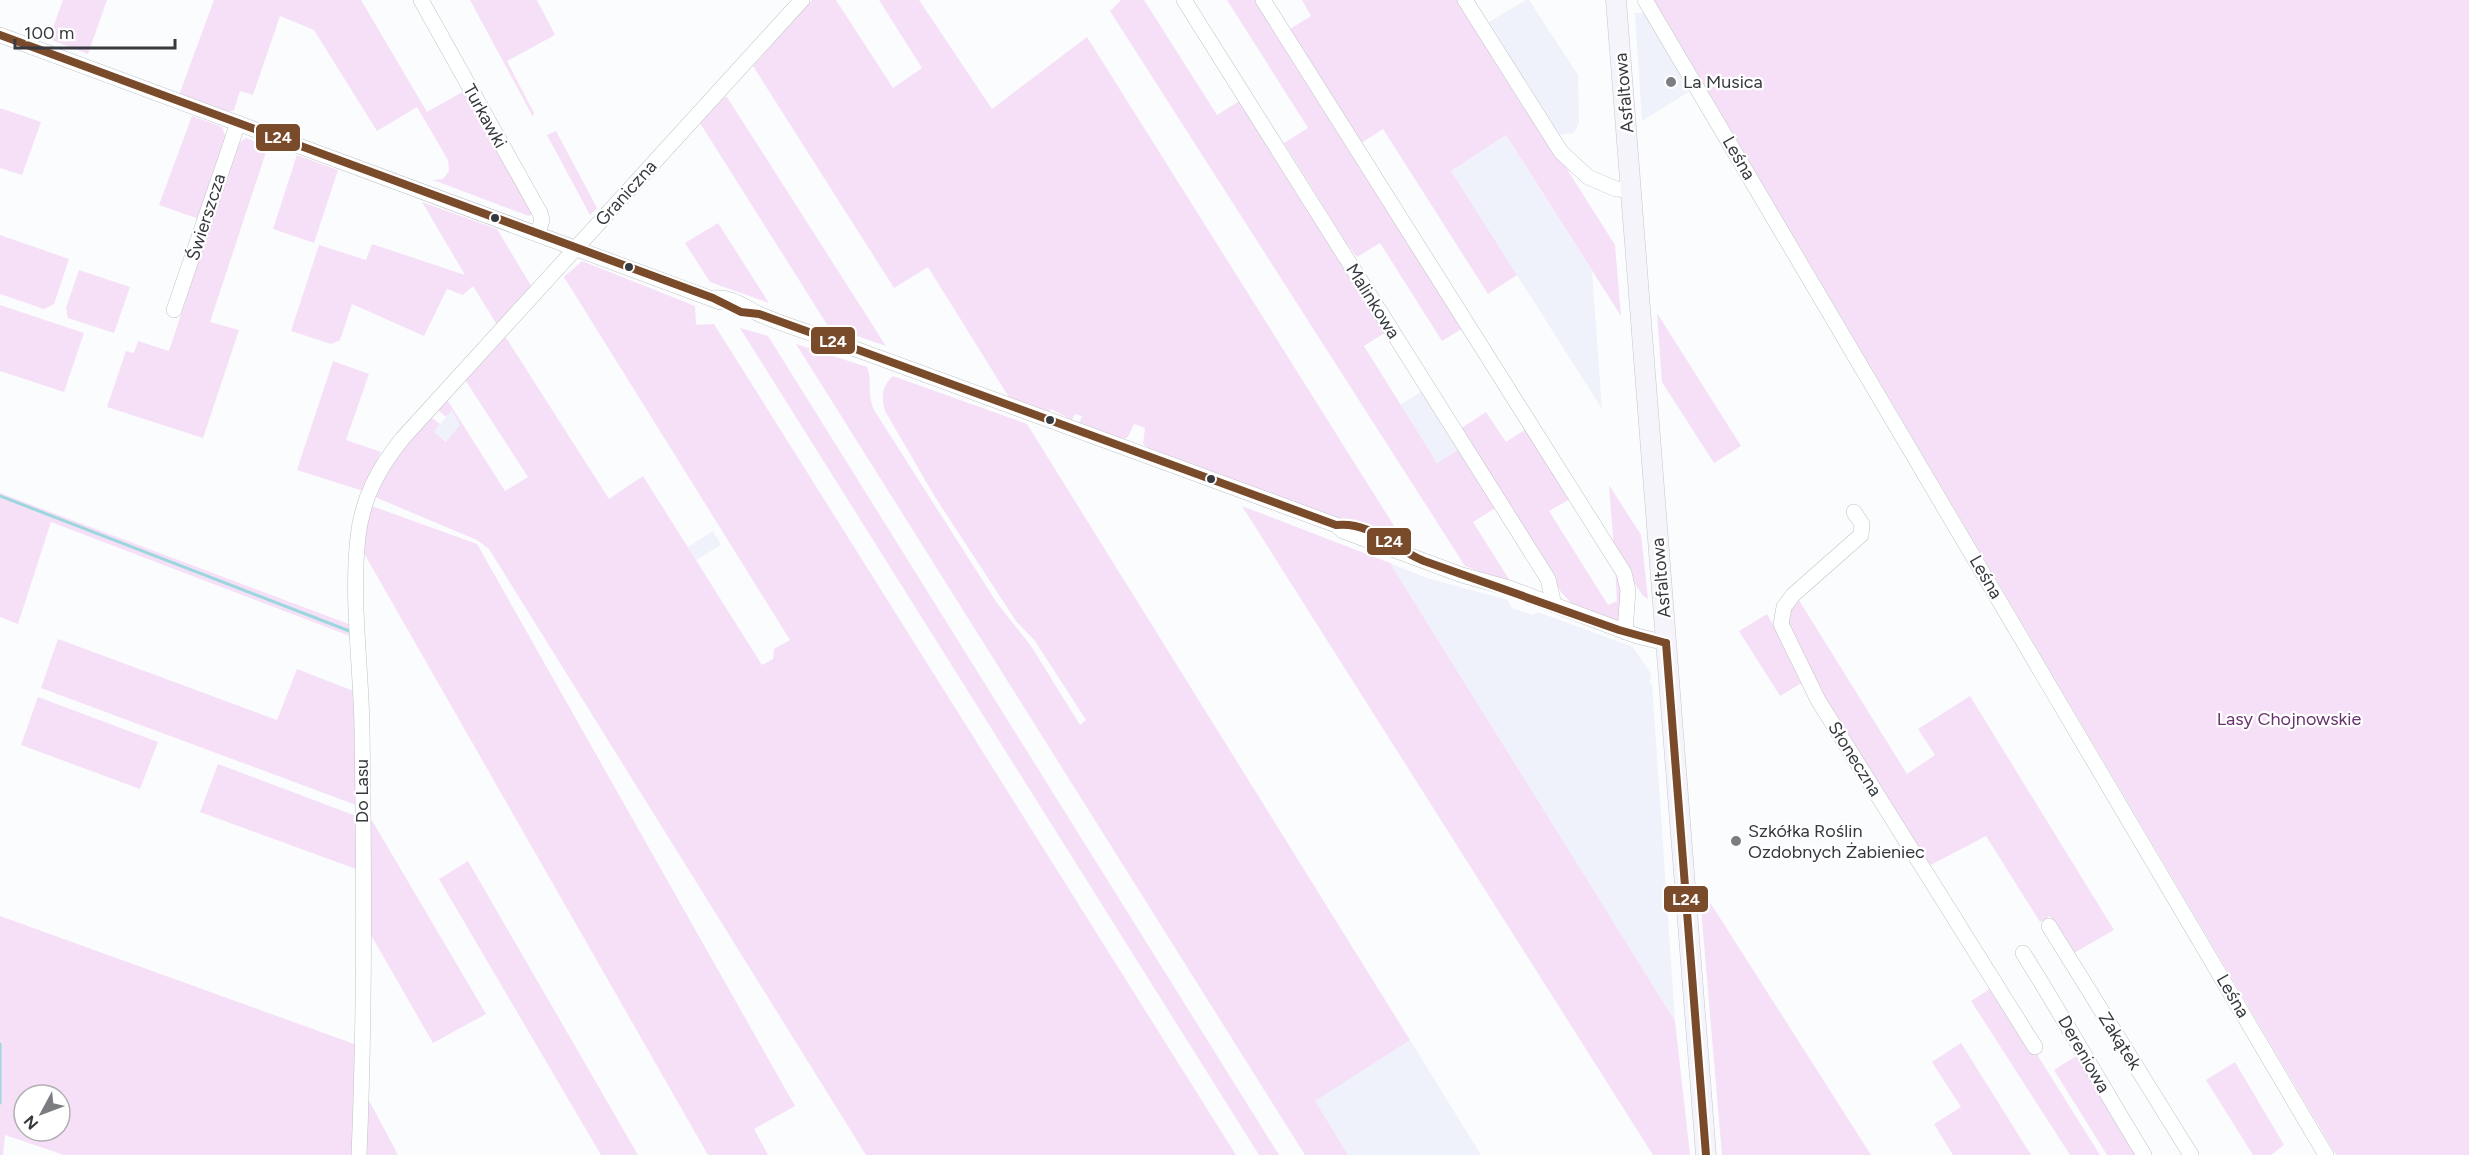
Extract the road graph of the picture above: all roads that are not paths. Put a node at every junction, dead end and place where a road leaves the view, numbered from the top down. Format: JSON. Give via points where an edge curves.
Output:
{"nodes":[{"id":1,"x":421,"y":0,"type":"edge"},
{"id":2,"x":802,"y":0,"type":"edge"},
{"id":3,"x":1184,"y":0,"type":"edge"},
{"id":4,"x":1263,"y":0,"type":"edge"},
{"id":5,"x":1465,"y":0,"type":"edge"},
{"id":6,"x":1616,"y":0,"type":"edge"},
{"id":7,"x":1645,"y":0,"type":"edge"},
{"id":8,"x":0,"y":35,"type":"edge"},
{"id":9,"x":238,"y":123,"type":"junction"},
{"id":10,"x":1631,"y":190,"type":"junction"},
{"id":11,"x":538,"y":233,"type":"junction"},
{"id":12,"x":577,"y":247,"type":"junction"},
{"id":13,"x":174,"y":310,"type":"dead end"},
{"id":14,"x":402,"y":440,"type":"joint"},
{"id":15,"x":1854,"y":512,"type":"dead end"},
{"id":16,"x":1554,"y":605,"type":"junction"},
{"id":17,"x":1625,"y":632,"type":"junction"},
{"id":18,"x":1666,"y":643,"type":"junction"},
{"id":19,"x":2049,"y":926,"type":"dead end"},
{"id":20,"x":2023,"y":953,"type":"dead end"},
{"id":21,"x":2035,"y":1047,"type":"dead end"},
{"id":22,"x":359,"y":1155,"type":"edge"},
{"id":23,"x":1707,"y":1155,"type":"edge"},
{"id":24,"x":2144,"y":1155,"type":"edge"},
{"id":25,"x":2191,"y":1155,"type":"edge"},
{"id":26,"x":2326,"y":1155,"type":"edge"}],
"edges":[{"from":1,"to":11,"type":"street","name":"Turkawki","via":[[540,213]]},
{"from":2,"to":12,"type":"street","name":"Graniczna"},
{"from":3,"to":16,"type":"street","name":"Malinkowa","via":[[1548,579]]},
{"from":4,"to":17,"type":"street","via":[[1624,573],[1628,590]]},
{"from":5,"to":10,"type":"street","via":[[1561,152],[1588,177],[1616,189]]},
{"from":6,"to":10,"type":"main road","name":"Asfaltowa"},
{"from":7,"to":26,"type":"street","name":"Leśna"},
{"from":8,"to":9,"type":"street"},
{"from":9,"to":11,"type":"street"},
{"from":9,"to":13,"type":"street","name":"Świerszcza"},
{"from":10,"to":18,"type":"main road","name":"Asfaltowa"},
{"from":11,"to":12,"type":"street"},
{"from":12,"to":14,"type":"street","name":"Graniczna"},
{"from":12,"to":16,"type":"street","via":[[713,298],[726,298],[759,314],[1336,525],[1349,525],[1385,537],[1407,554]]},
{"from":14,"to":22,"type":"street","name":"Do Lasu","via":[[377,473],[358,537],[363,812]]},
{"from":15,"to":21,"type":"street","name":"Słoneczna","via":[[1862,524],[1861,535],[1793,595],[1784,607],[1781,624],[1818,700]]},
{"from":16,"to":17,"type":"street"},
{"from":17,"to":18,"type":"street"},
{"from":18,"to":23,"type":"main road","name":"Asfaltowa"},
{"from":19,"to":25,"type":"street","name":"Zakątek"},
{"from":20,"to":24,"type":"street","name":"Dereniowa"}]}
